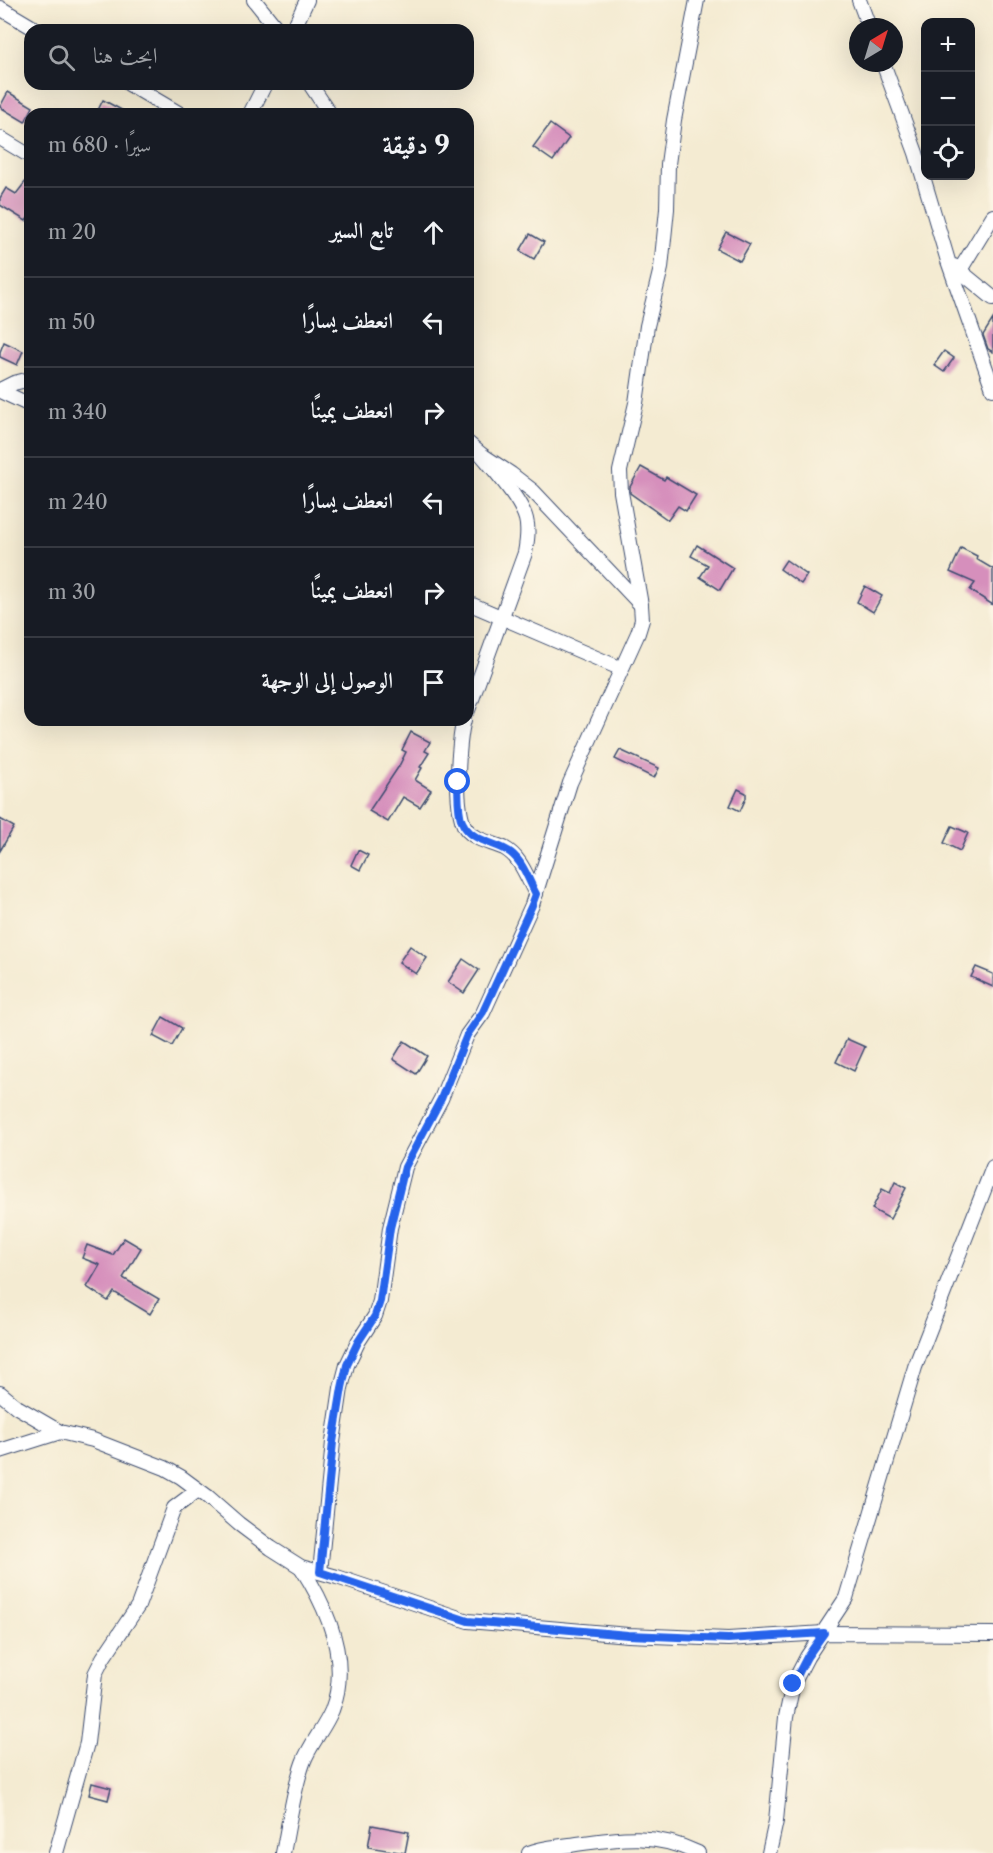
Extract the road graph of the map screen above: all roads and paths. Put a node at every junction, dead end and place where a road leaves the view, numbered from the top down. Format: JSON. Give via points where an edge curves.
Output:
{"nodes":[{"id":1,"x":254,"y":0,"type":"edge"},
{"id":2,"x":307,"y":0,"type":"edge"},
{"id":3,"x":697,"y":0,"type":"edge"},
{"id":4,"x":859,"y":0,"type":"edge"},
{"id":5,"x":0,"y":8,"type":"edge"},
{"id":6,"x":866,"y":18,"type":"edge"},
{"id":7,"x":27,"y":24,"type":"edge"},
{"id":8,"x":273,"y":24,"type":"edge"},
{"id":9,"x":296,"y":24,"type":"edge"},
{"id":10,"x":886,"y":72,"type":"edge"},
{"id":11,"x":139,"y":90,"type":"edge"},
{"id":12,"x":262,"y":90,"type":"edge"},
{"id":13,"x":314,"y":90,"type":"edge"},
{"id":14,"x":170,"y":108,"type":"edge"},
{"id":15,"x":253,"y":108,"type":"edge"},
{"id":16,"x":326,"y":108,"type":"edge"},
{"id":17,"x":0,"y":138,"type":"edge"},
{"id":18,"x":24,"y":152,"type":"edge"},
{"id":19,"x":993,"y":216,"type":"edge"},
{"id":20,"x":948,"y":261,"type":"junction"},
{"id":21,"x":960,"y":270,"type":"junction"},
{"id":22,"x":993,"y":298,"type":"edge"},
{"id":23,"x":24,"y":380,"type":"edge"},
{"id":24,"x":993,"y":389,"type":"edge"},
{"id":25,"x":0,"y":390,"type":"edge"},
{"id":26,"x":24,"y":402,"type":"edge"},
{"id":27,"x":474,"y":448,"type":"edge"},
{"id":28,"x":482,"y":455,"type":"junction"},
{"id":29,"x":641,"y":605,"type":"junction"},
{"id":30,"x":474,"y":606,"type":"edge"},
{"id":31,"x":503,"y":618,"type":"junction"},
{"id":32,"x":622,"y":669,"type":"junction"},
{"id":33,"x":474,"y":694,"type":"edge"},
{"id":34,"x":463,"y":726,"type":"edge"},
{"id":35,"x":536,"y":894,"type":"junction"},
{"id":36,"x":993,"y":1167,"type":"edge"},
{"id":37,"x":0,"y":1393,"type":"edge"},
{"id":38,"x":60,"y":1432,"type":"junction"},
{"id":39,"x":0,"y":1451,"type":"edge"},
{"id":40,"x":198,"y":1490,"type":"junction"},
{"id":41,"x":301,"y":1567,"type":"junction"},
{"id":42,"x":320,"y":1572,"type":"junction"},
{"id":43,"x":824,"y":1633,"type":"junction"},
{"id":44,"x":993,"y":1634,"type":"edge"},
{"id":45,"x":56,"y":1853,"type":"edge"},
{"id":46,"x":283,"y":1853,"type":"edge"},
{"id":47,"x":529,"y":1853,"type":"edge"},
{"id":48,"x":698,"y":1853,"type":"edge"},
{"id":49,"x":770,"y":1853,"type":"edge"}],
"edges":[{"from":1,"to":8,"type":"street"},
{"from":2,"to":9,"type":"street"},
{"from":3,"to":29,"type":"street","via":[[668,164],[661,268],[620,471]]},
{"from":4,"to":6,"type":"street"},
{"from":5,"to":7,"type":"street"},
{"from":10,"to":20,"type":"street","via":[[916,153]]},
{"from":11,"to":14,"type":"street"},
{"from":12,"to":15,"type":"street"},
{"from":13,"to":16,"type":"street"},
{"from":17,"to":18,"type":"street"},
{"from":19,"to":21,"type":"street"},
{"from":20,"to":21,"type":"street"},
{"from":20,"to":24,"type":"street"},
{"from":21,"to":22,"type":"street"},
{"from":23,"to":25,"type":"street"},
{"from":25,"to":26,"type":"street"},
{"from":27,"to":28,"type":"street"},
{"from":28,"to":29,"type":"street","via":[[533,491]]},
{"from":28,"to":31,"type":"street","via":[[515,498],[528,533]]},
{"from":29,"to":32,"type":"street","via":[[642,620]]},
{"from":30,"to":31,"type":"street"},
{"from":31,"to":32,"type":"street"},
{"from":31,"to":33,"type":"street"},
{"from":32,"to":35,"type":"street","via":[[570,783]]},
{"from":34,"to":35,"type":"street","via":[[458,782],[462,824],[475,838],[512,853]]},
{"from":35,"to":42,"type":"street","via":[[483,1012],[467,1035],[441,1099],[405,1167],[390,1228],[380,1301],[347,1365],[342,1388]]},
{"from":36,"to":43,"type":"street","via":[[915,1367],[849,1589]]},
{"from":37,"to":38,"type":"street","via":[[16,1407]]},
{"from":38,"to":39,"type":"street"},
{"from":38,"to":40,"type":"street","via":[[93,1440],[165,1468]]},
{"from":40,"to":41,"type":"street","via":[[238,1524]]},
{"from":40,"to":45,"type":"street","via":[[174,1508],[138,1606],[95,1674],[87,1743]]},
{"from":41,"to":42,"type":"street"},
{"from":41,"to":46,"type":"street","via":[[317,1592],[334,1634],[337,1690],[332,1710],[304,1761]]},
{"from":42,"to":43,"type":"street","via":[[468,1621],[728,1639]]},
{"from":43,"to":44,"type":"street"},
{"from":43,"to":49,"type":"street","via":[[800,1669],[789,1698]]},
{"from":47,"to":48,"type":"street","via":[[640,1837]]}]}
